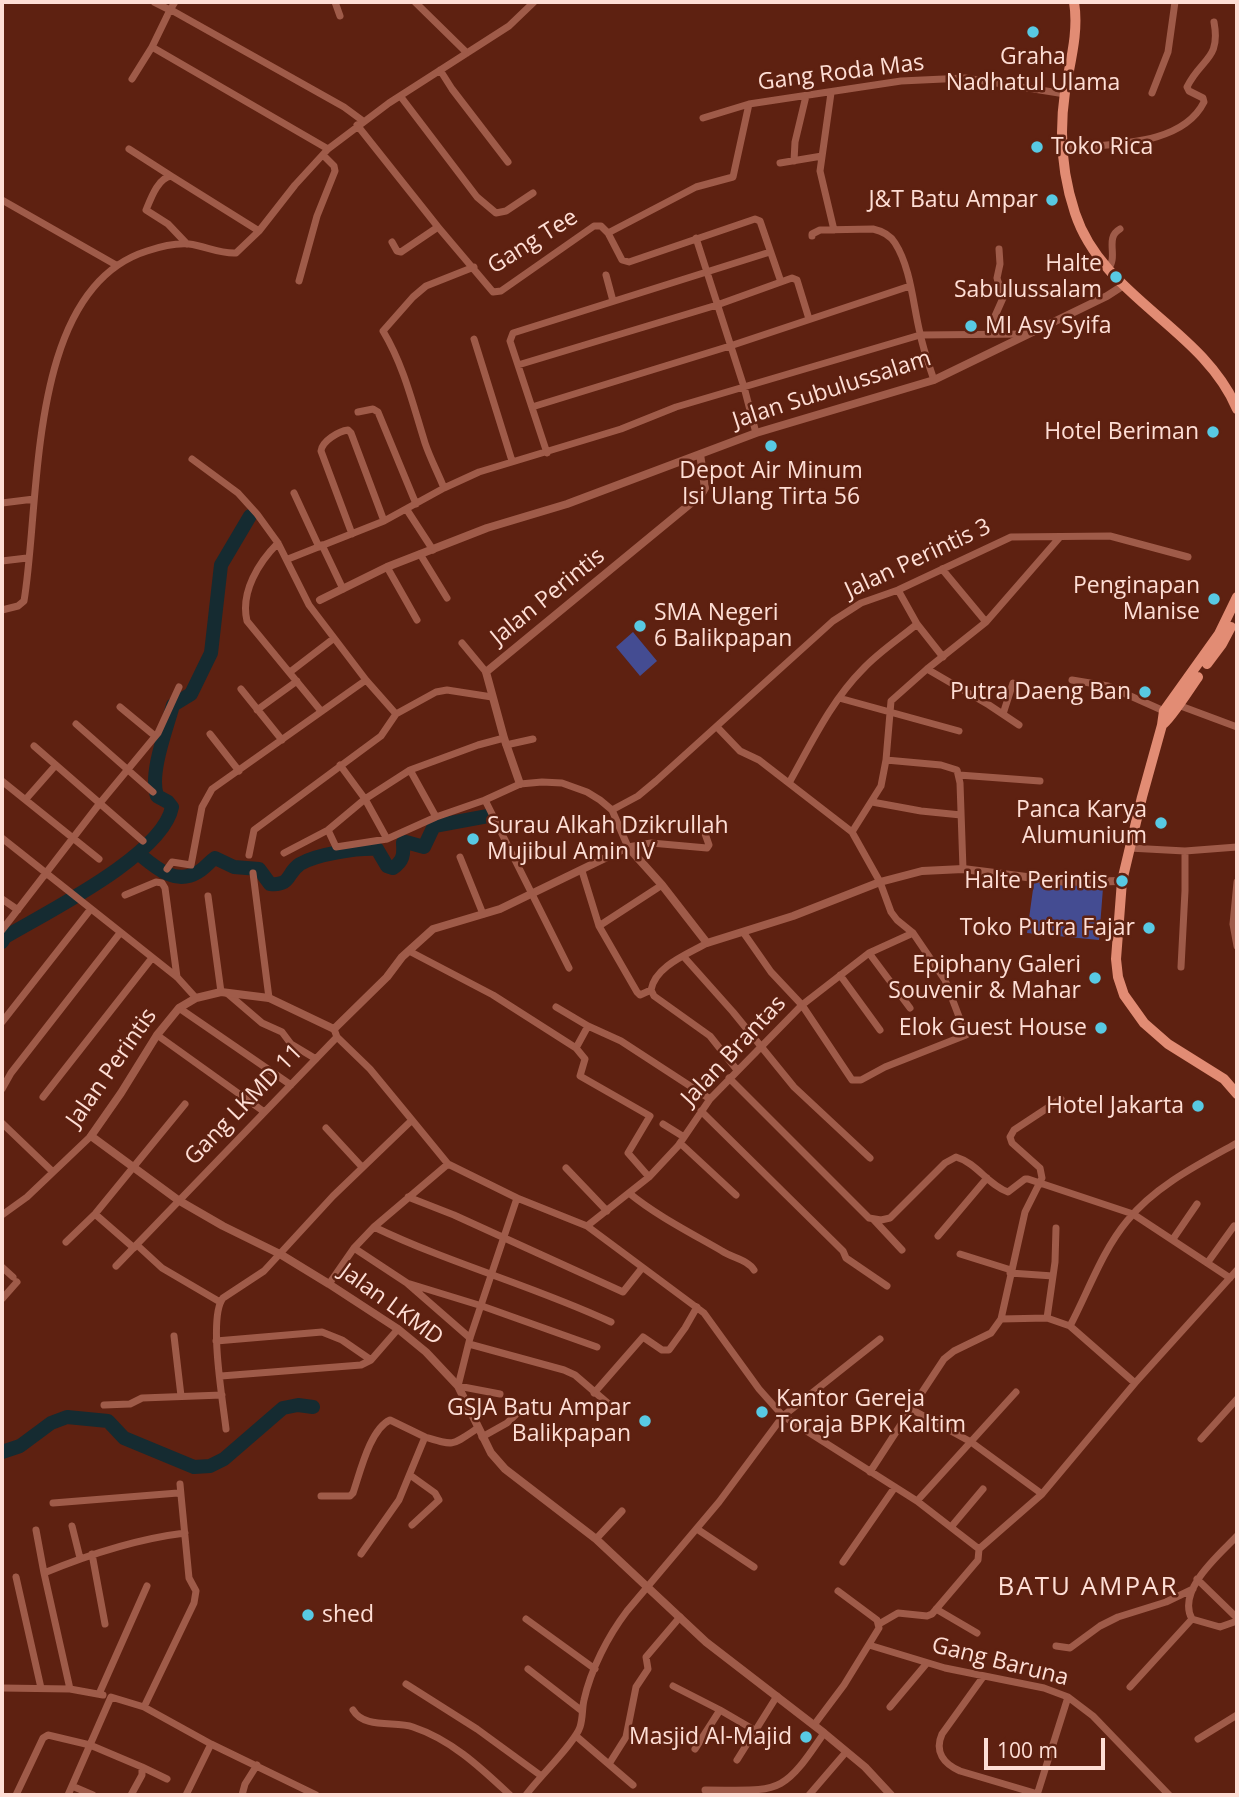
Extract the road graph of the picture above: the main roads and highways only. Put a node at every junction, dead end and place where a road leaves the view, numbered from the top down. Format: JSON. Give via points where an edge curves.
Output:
{"nodes":[{"id":1,"x":1074,"y":2,"type":"edge"},
{"id":2,"x":1237,"y":409,"type":"edge"},
{"id":3,"x":1237,"y":597,"type":"edge"},
{"id":4,"x":1237,"y":616,"type":"edge"},
{"id":5,"x":1209,"y":656,"type":"junction"},
{"id":6,"x":1162,"y":725,"type":"junction"},
{"id":7,"x":1236,"y":1090,"type":"edge"}],
"edges":[{"from":1,"to":2,"type":"highway","via":[[1077,18],[1062,149],[1075,214],[1093,252],[1196,349]]},
{"from":3,"to":5,"type":"highway"},
{"from":4,"to":5,"type":"highway","via":[[1222,644]]},
{"from":5,"to":6,"type":"highway"},
{"from":5,"to":6,"type":"highway","via":[[1164,711]]},
{"from":6,"to":7,"type":"highway","via":[[1122,881],[1116,959],[1124,995],[1134,1012],[1168,1044]]}]}
